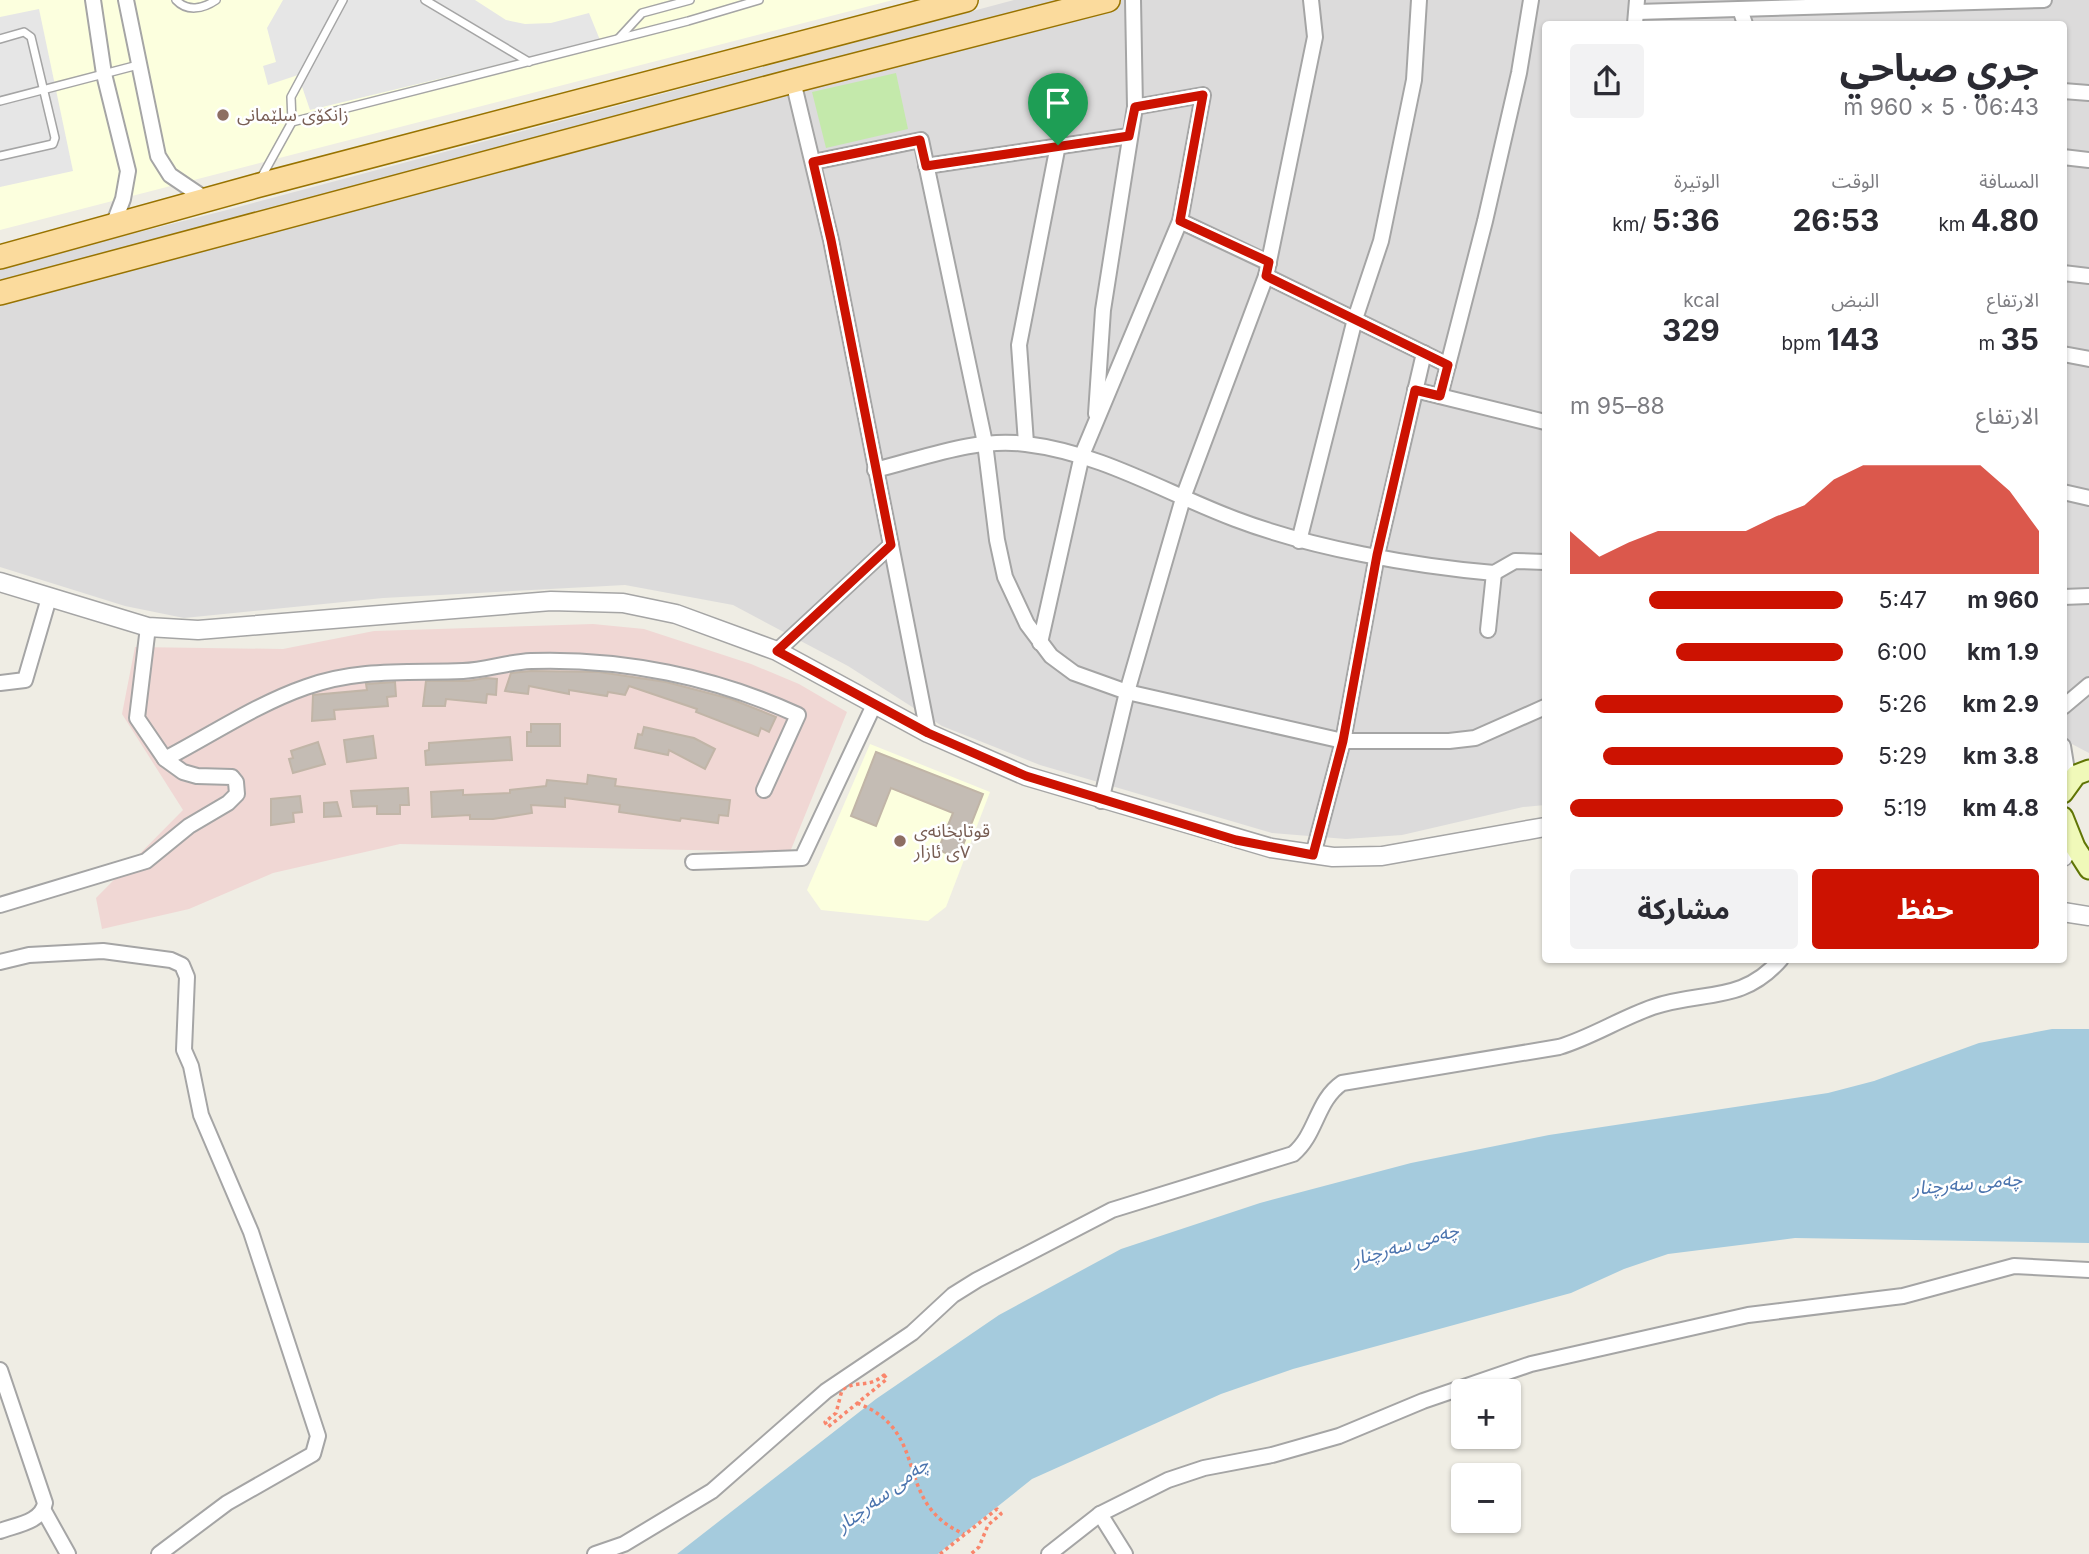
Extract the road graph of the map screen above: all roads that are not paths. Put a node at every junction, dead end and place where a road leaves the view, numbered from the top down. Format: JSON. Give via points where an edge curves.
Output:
{"nodes":[{"id":1,"x":93,"y":0,"type":"edge"},
{"id":2,"x":126,"y":0,"type":"edge"},
{"id":3,"x":176,"y":0,"type":"edge"},
{"id":4,"x":216,"y":0,"type":"edge"},
{"id":5,"x":342,"y":0,"type":"edge"},
{"id":6,"x":425,"y":0,"type":"edge"},
{"id":7,"x":690,"y":0,"type":"edge"},
{"id":8,"x":759,"y":0,"type":"edge"},
{"id":9,"x":966,"y":0,"type":"edge"},
{"id":10,"x":1108,"y":0,"type":"edge"},
{"id":11,"x":1133,"y":0,"type":"edge"},
{"id":12,"x":1311,"y":0,"type":"edge"},
{"id":13,"x":1419,"y":0,"type":"edge"},
{"id":14,"x":1531,"y":0,"type":"edge"},
{"id":15,"x":2044,"y":0,"type":"edge"},
{"id":16,"x":1740,"y":9,"type":"junction"},
{"id":17,"x":1636,"y":12,"type":"edge"},
{"id":18,"x":1666,"y":18,"type":"edge"},
{"id":19,"x":1744,"y":21,"type":"edge"},
{"id":20,"x":0,"y":39,"type":"edge"},
{"id":21,"x":619,"y":39,"type":"junction"},
{"id":22,"x":529,"y":62,"type":"junction"},
{"id":23,"x":138,"y":65,"type":"junction"},
{"id":24,"x":104,"y":74,"type":"junction"},
{"id":25,"x":793,"y":80,"type":"junction"},
{"id":26,"x":46,"y":89,"type":"junction"},
{"id":27,"x":2067,"y":91,"type":"edge"},
{"id":28,"x":2089,"y":93,"type":"edge"},
{"id":29,"x":0,"y":101,"type":"edge"},
{"id":30,"x":1135,"y":107,"type":"junction"},
{"id":31,"x":292,"y":122,"type":"junction"},
{"id":32,"x":1129,"y":136,"type":"junction"},
{"id":33,"x":1058,"y":145,"type":"junction"},
{"id":34,"x":0,"y":156,"type":"edge"},
{"id":35,"x":2067,"y":157,"type":"edge"},
{"id":36,"x":2089,"y":160,"type":"edge"},
{"id":37,"x":813,"y":162,"type":"junction"},
{"id":38,"x":926,"y":166,"type":"junction"},
{"id":39,"x":256,"y":186,"type":"junction"},
{"id":40,"x":208,"y":201,"type":"junction"},
{"id":41,"x":1180,"y":221,"type":"junction"},
{"id":42,"x":112,"y":228,"type":"junction"},
{"id":43,"x":4,"y":251,"type":"edge"},
{"id":44,"x":1267,"y":269,"type":"junction"},
{"id":45,"x":2067,"y":273,"type":"edge"},
{"id":46,"x":2089,"y":276,"type":"edge"},
{"id":47,"x":0,"y":293,"type":"edge"},
{"id":48,"x":1355,"y":319,"type":"junction"},
{"id":49,"x":1424,"y":353,"type":"junction"},
{"id":50,"x":2067,"y":355,"type":"edge"},
{"id":51,"x":2089,"y":359,"type":"edge"},
{"id":52,"x":1448,"y":365,"type":"junction"},
{"id":53,"x":1415,"y":390,"type":"junction"},
{"id":54,"x":1440,"y":396,"type":"junction"},
{"id":55,"x":1542,"y":421,"type":"edge"},
{"id":56,"x":1095,"y":426,"type":"junction"},
{"id":57,"x":985,"y":443,"type":"junction"},
{"id":58,"x":1026,"y":443,"type":"junction"},
{"id":59,"x":1082,"y":455,"type":"junction"},
{"id":60,"x":875,"y":470,"type":"junction"},
{"id":61,"x":2067,"y":493,"type":"edge"},
{"id":62,"x":1184,"y":495,"type":"junction"},
{"id":63,"x":2089,"y":498,"type":"edge"},
{"id":64,"x":1299,"y":541,"type":"junction"},
{"id":65,"x":891,"y":545,"type":"junction"},
{"id":66,"x":1377,"y":555,"type":"junction"},
{"id":67,"x":1542,"y":562,"type":"edge"},
{"id":68,"x":1494,"y":573,"type":"junction"},
{"id":69,"x":0,"y":582,"type":"edge"},
{"id":70,"x":2089,"y":596,"type":"edge"},
{"id":71,"x":2067,"y":597,"type":"edge"},
{"id":72,"x":49,"y":598,"type":"junction"},
{"id":73,"x":148,"y":627,"type":"junction"},
{"id":74,"x":1488,"y":630,"type":"dead end"},
{"id":75,"x":1040,"y":643,"type":"junction"},
{"id":76,"x":777,"y":651,"type":"junction"},
{"id":77,"x":0,"y":682,"type":"edge"},
{"id":78,"x":2089,"y":685,"type":"edge"},
{"id":79,"x":1127,"y":692,"type":"junction"},
{"id":80,"x":2067,"y":704,"type":"edge"},
{"id":81,"x":874,"y":705,"type":"junction"},
{"id":82,"x":1542,"y":707,"type":"edge"},
{"id":83,"x":928,"y":733,"type":"junction"},
{"id":84,"x":1343,"y":741,"type":"junction"},
{"id":85,"x":165,"y":759,"type":"junction"},
{"id":86,"x":2089,"y":770,"type":"edge"},
{"id":87,"x":2067,"y":787,"type":"edge"},
{"id":88,"x":764,"y":790,"type":"dead end"},
{"id":89,"x":1101,"y":801,"type":"junction"},
{"id":90,"x":1542,"y":828,"type":"edge"},
{"id":91,"x":2068,"y":849,"type":"edge"},
{"id":92,"x":1313,"y":855,"type":"junction"},
{"id":93,"x":693,"y":862,"type":"dead end"},
{"id":94,"x":2089,"y":869,"type":"edge"},
{"id":95,"x":0,"y":905,"type":"edge"},
{"id":96,"x":2067,"y":913,"type":"edge"},
{"id":97,"x":2089,"y":916,"type":"edge"},
{"id":98,"x":0,"y":962,"type":"edge"},
{"id":99,"x":1778,"y":963,"type":"edge"},
{"id":100,"x":2089,"y":1270,"type":"edge"},
{"id":101,"x":0,"y":1370,"type":"edge"},
{"id":102,"x":44,"y":1511,"type":"junction"},
{"id":103,"x":1100,"y":1514,"type":"junction"},
{"id":104,"x":0,"y":1531,"type":"edge"},
{"id":105,"x":68,"y":1554,"type":"edge"},
{"id":106,"x":159,"y":1554,"type":"edge"},
{"id":107,"x":595,"y":1554,"type":"edge"},
{"id":108,"x":1049,"y":1554,"type":"edge"},
{"id":109,"x":1125,"y":1554,"type":"edge"}],
"edges":[{"from":1,"to":24,"type":"street"},
{"from":2,"to":23,"type":"street"},
{"from":3,"to":4,"type":"lane","via":[[192,8]]},
{"from":5,"to":31,"type":"lane","via":[[291,97]]},
{"from":6,"to":22,"type":"lane"},
{"from":7,"to":21,"type":"lane","via":[[642,13]]},
{"from":8,"to":21,"type":"lane"},
{"from":9,"to":39,"type":"main road"},
{"from":10,"to":25,"type":"main road"},
{"from":11,"to":30,"type":"street"},
{"from":12,"to":44,"type":"street","via":[[1315,37]]},
{"from":13,"to":48,"type":"street","via":[[1414,80],[1381,241]]},
{"from":14,"to":52,"type":"street","via":[[1519,73]]},
{"from":15,"to":16,"type":"street"},
{"from":16,"to":18,"type":"street"},
{"from":16,"to":19,"type":"street"},
{"from":17,"to":18,"type":"street"},
{"from":20,"to":26,"type":"lane","via":[[24,32],[31,37]]},
{"from":21,"to":22,"type":"lane"},
{"from":22,"to":31,"type":"lane"},
{"from":23,"to":24,"type":"lane"},
{"from":23,"to":40,"type":"street","via":[[163,167]]},
{"from":24,"to":26,"type":"lane"},
{"from":24,"to":42,"type":"street","via":[[128,171]]},
{"from":25,"to":37,"type":"street"},
{"from":25,"to":47,"type":"main road"},
{"from":26,"to":29,"type":"lane"},
{"from":26,"to":34,"type":"lane","via":[[53,144]]},
{"from":27,"to":28,"type":"street"},
{"from":30,"to":32,"type":"street"},
{"from":30,"to":41,"type":"street","via":[[1203,95]]},
{"from":31,"to":39,"type":"lane"},
{"from":32,"to":33,"type":"street"},
{"from":32,"to":56,"type":"street","via":[[1103,310]]},
{"from":33,"to":38,"type":"street"},
{"from":33,"to":58,"type":"street","via":[[1019,345]]},
{"from":35,"to":36,"type":"street"},
{"from":37,"to":38,"type":"street","via":[[920,140]]},
{"from":37,"to":60,"type":"street"},
{"from":38,"to":57,"type":"street"},
{"from":39,"to":40,"type":"main road"},
{"from":40,"to":42,"type":"main road"},
{"from":41,"to":44,"type":"street"},
{"from":41,"to":56,"type":"street"},
{"from":42,"to":43,"type":"main road","via":[[33,249]]},
{"from":44,"to":48,"type":"street"},
{"from":44,"to":62,"type":"street"},
{"from":45,"to":46,"type":"street"},
{"from":48,"to":49,"type":"street"},
{"from":48,"to":64,"type":"street"},
{"from":49,"to":52,"type":"street"},
{"from":49,"to":53,"type":"street"},
{"from":50,"to":51,"type":"street"},
{"from":52,"to":54,"type":"street"},
{"from":53,"to":54,"type":"street"},
{"from":53,"to":66,"type":"street"},
{"from":54,"to":55,"type":"street"},
{"from":56,"to":59,"type":"street"},
{"from":57,"to":58,"type":"street"},
{"from":57,"to":60,"type":"street"},
{"from":57,"to":75,"type":"street","via":[[1005,577]]},
{"from":58,"to":59,"type":"street"},
{"from":59,"to":62,"type":"street"},
{"from":59,"to":75,"type":"street"},
{"from":60,"to":65,"type":"street"},
{"from":61,"to":63,"type":"street"},
{"from":62,"to":64,"type":"street","via":[[1231,518]]},
{"from":62,"to":79,"type":"street"},
{"from":64,"to":66,"type":"street"},
{"from":65,"to":76,"type":"street"},
{"from":65,"to":83,"type":"street"},
{"from":66,"to":68,"type":"street"},
{"from":66,"to":84,"type":"street"},
{"from":67,"to":68,"type":"street","via":[[1515,561]]},
{"from":68,"to":74,"type":"street"},
{"from":69,"to":72,"type":"street"},
{"from":70,"to":71,"type":"street"},
{"from":72,"to":73,"type":"street"},
{"from":72,"to":77,"type":"street","via":[[25,680]]},
{"from":73,"to":76,"type":"street","via":[[231,629],[538,602],[604,602],[676,614]]},
{"from":73,"to":85,"type":"street","via":[[137,718]]},
{"from":75,"to":79,"type":"street","via":[[1074,673]]},
{"from":76,"to":81,"type":"street"},
{"from":78,"to":80,"type":"street"},
{"from":79,"to":84,"type":"street"},
{"from":79,"to":89,"type":"street"},
{"from":81,"to":83,"type":"street"},
{"from":81,"to":93,"type":"street","via":[[802,858]]},
{"from":82,"to":84,"type":"street","via":[[1475,738]]},
{"from":83,"to":89,"type":"street","via":[[1026,776]]},
{"from":84,"to":92,"type":"street"},
{"from":85,"to":88,"type":"street","via":[[292,693],[334,679],[385,671],[468,671],[513,663],[574,661],[705,680],[798,715]]},
{"from":85,"to":95,"type":"street","via":[[197,776],[232,777],[237,794],[146,861]]},
{"from":86,"to":87,"type":"main road","via":[[2078,773]]},
{"from":89,"to":92,"type":"street","via":[[1236,840]]},
{"from":90,"to":92,"type":"street","via":[[1391,855]]},
{"from":91,"to":94,"type":"main road"},
{"from":96,"to":97,"type":"street"},
{"from":98,"to":106,"type":"street","via":[[29,955],[103,951],[182,965],[187,977],[184,1050],[201,1115],[251,1231],[318,1436],[313,1454],[227,1503]]},
{"from":99,"to":107,"type":"street","via":[[1749,987],[1728,995],[1654,1006],[1559,1047],[1342,1083],[1324,1100],[1307,1139],[1293,1154],[1112,1210],[977,1280],[953,1295],[912,1333],[826,1391],[712,1491],[624,1544]]},
{"from":100,"to":103,"type":"street","via":[[2014,1266],[1903,1296],[1748,1315],[1586,1349],[1477,1381],[1328,1440],[1168,1480]]},
{"from":101,"to":102,"type":"street","via":[[43,1491]]},
{"from":102,"to":104,"type":"street"},
{"from":102,"to":105,"type":"street"},
{"from":103,"to":108,"type":"street"},
{"from":103,"to":109,"type":"street"}]}
